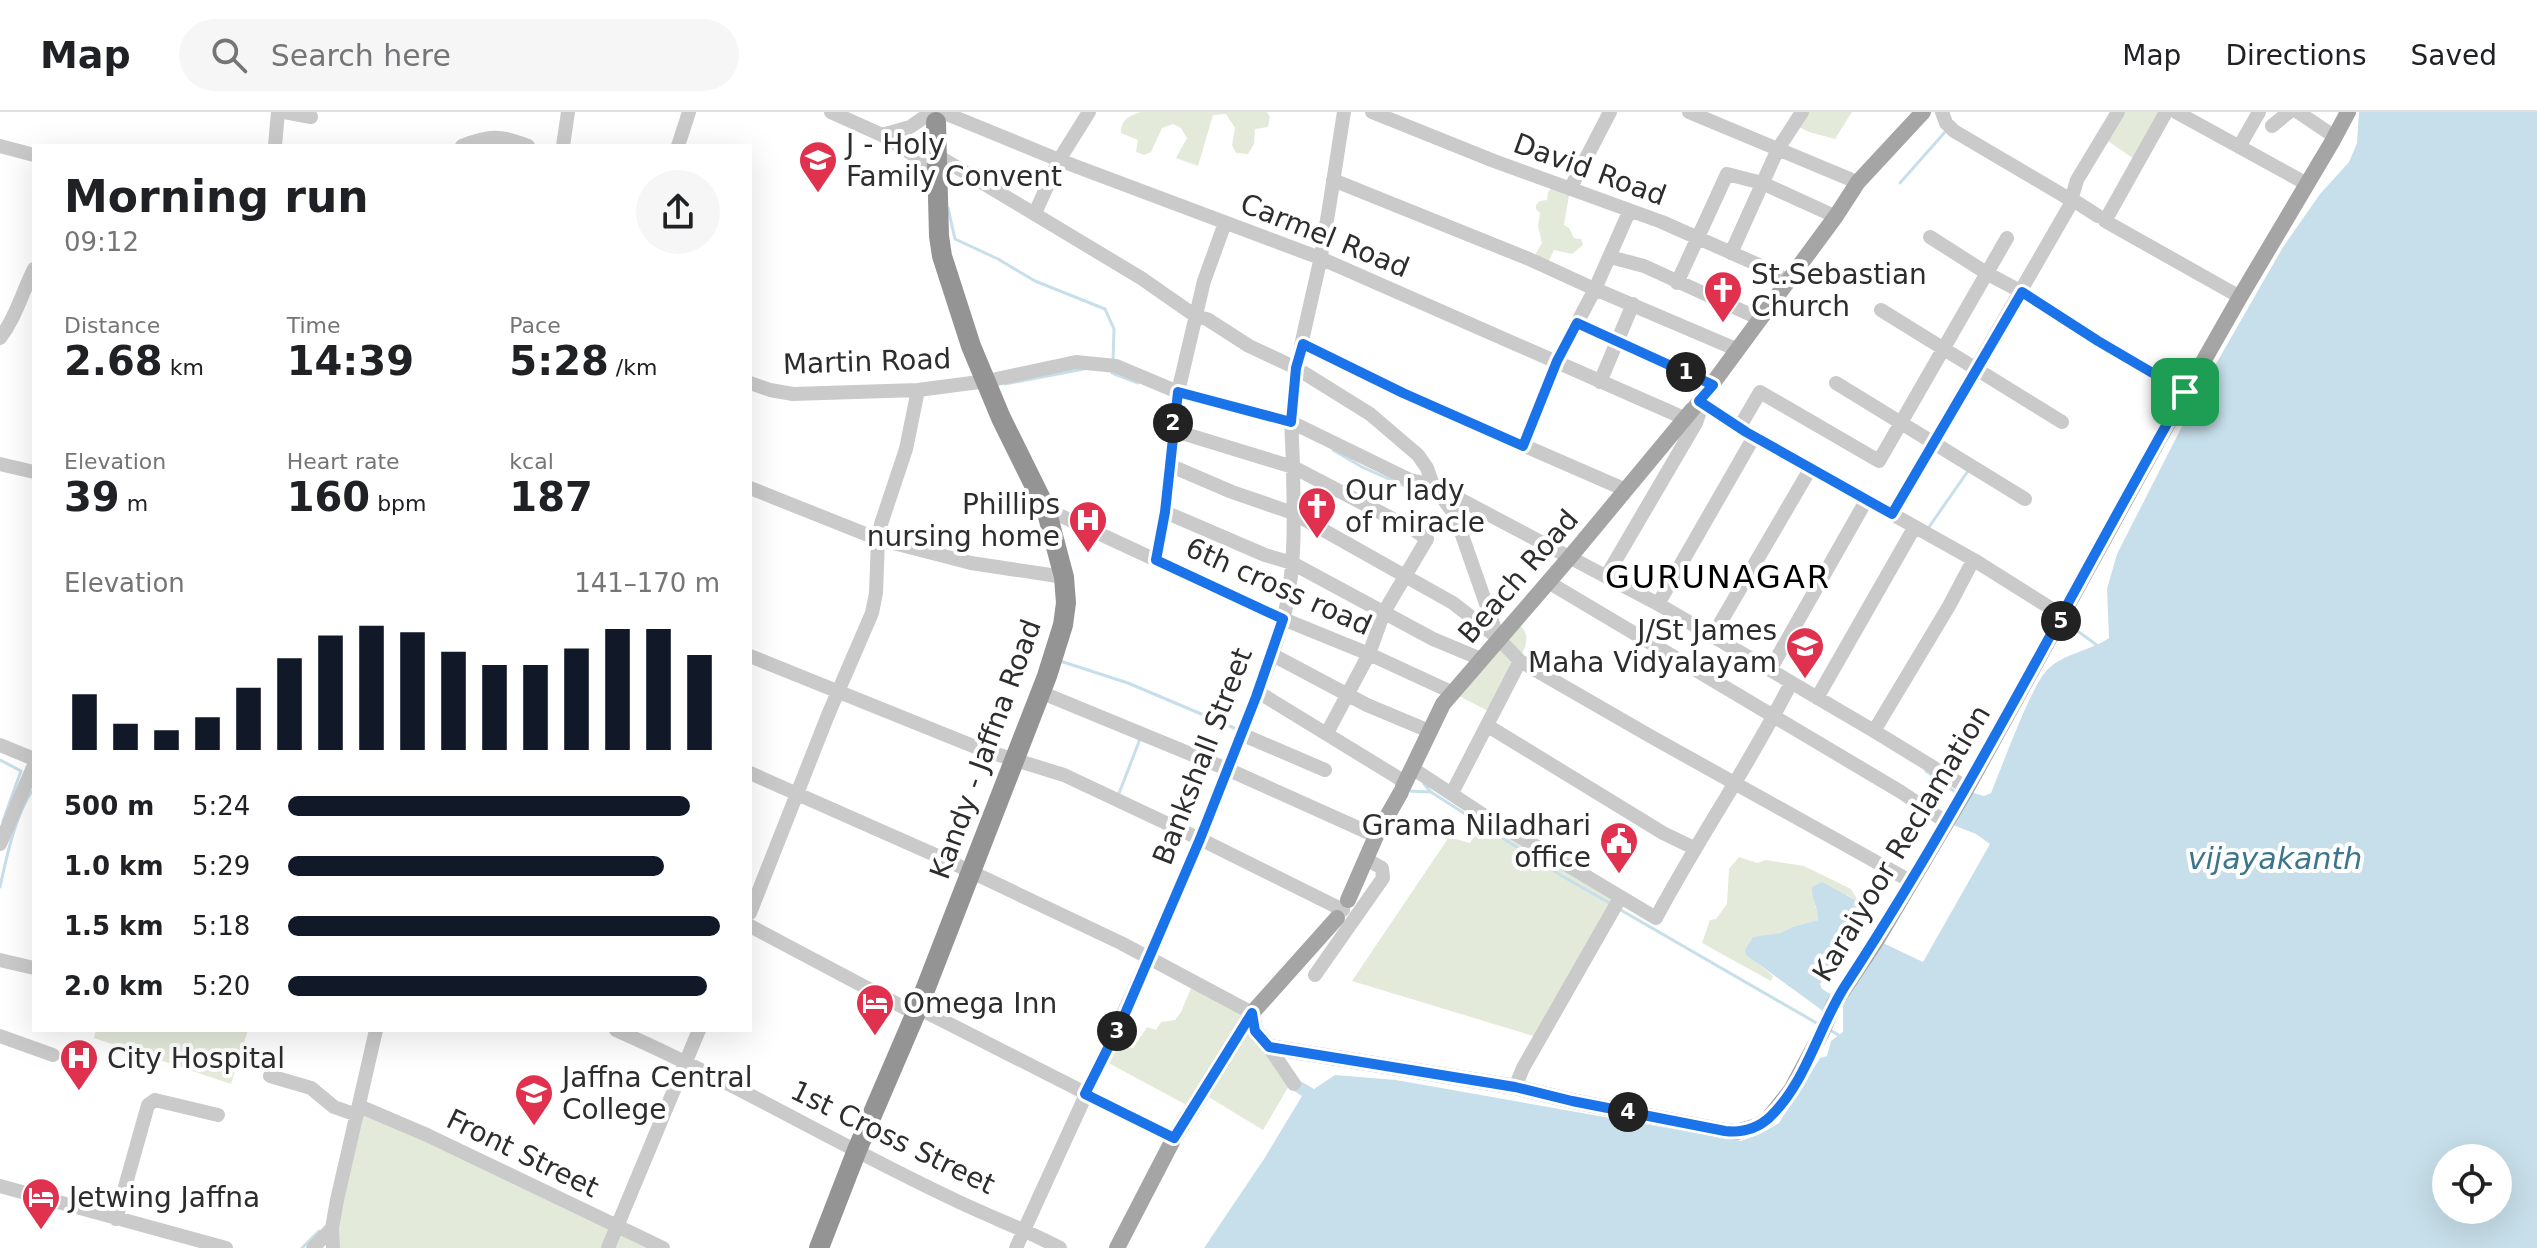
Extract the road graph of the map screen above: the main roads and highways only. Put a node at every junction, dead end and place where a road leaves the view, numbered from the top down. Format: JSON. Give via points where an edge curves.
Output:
{"nodes":[{"id":1,"x":1923,"y":112,"type":"edge"},
{"id":2,"x":2348,"y":112,"type":"edge"},
{"id":3,"x":936,"y":115,"type":"edge"},
{"id":4,"x":1252,"y":1013,"type":"junction"},
{"id":5,"x":819,"y":1248,"type":"edge"},
{"id":6,"x":1117,"y":1248,"type":"edge"}],
"edges":[{"from":1,"to":4,"type":"main road","name":"Beach Road","via":[[1858,182],[1713,385],[1443,704],[1425,730],[1344,908]]},
{"from":2,"to":4,"type":"main road","name":"Karaiyoor Reclamation","via":[[2185,392],[1967,788],[1834,1004],[1791,1090],[1768,1119],[1737,1132],[1707,1128],[1515,1087],[1269,1047],[1255,1031]]},
{"from":3,"to":5,"type":"highway","name":"Kandy - Jaffna Road","via":[[942,256],[971,346],[1046,509],[1066,603],[1040,692]]},
{"from":4,"to":6,"type":"main road","name":"Beach Road","via":[[1174,1138]]}]}
